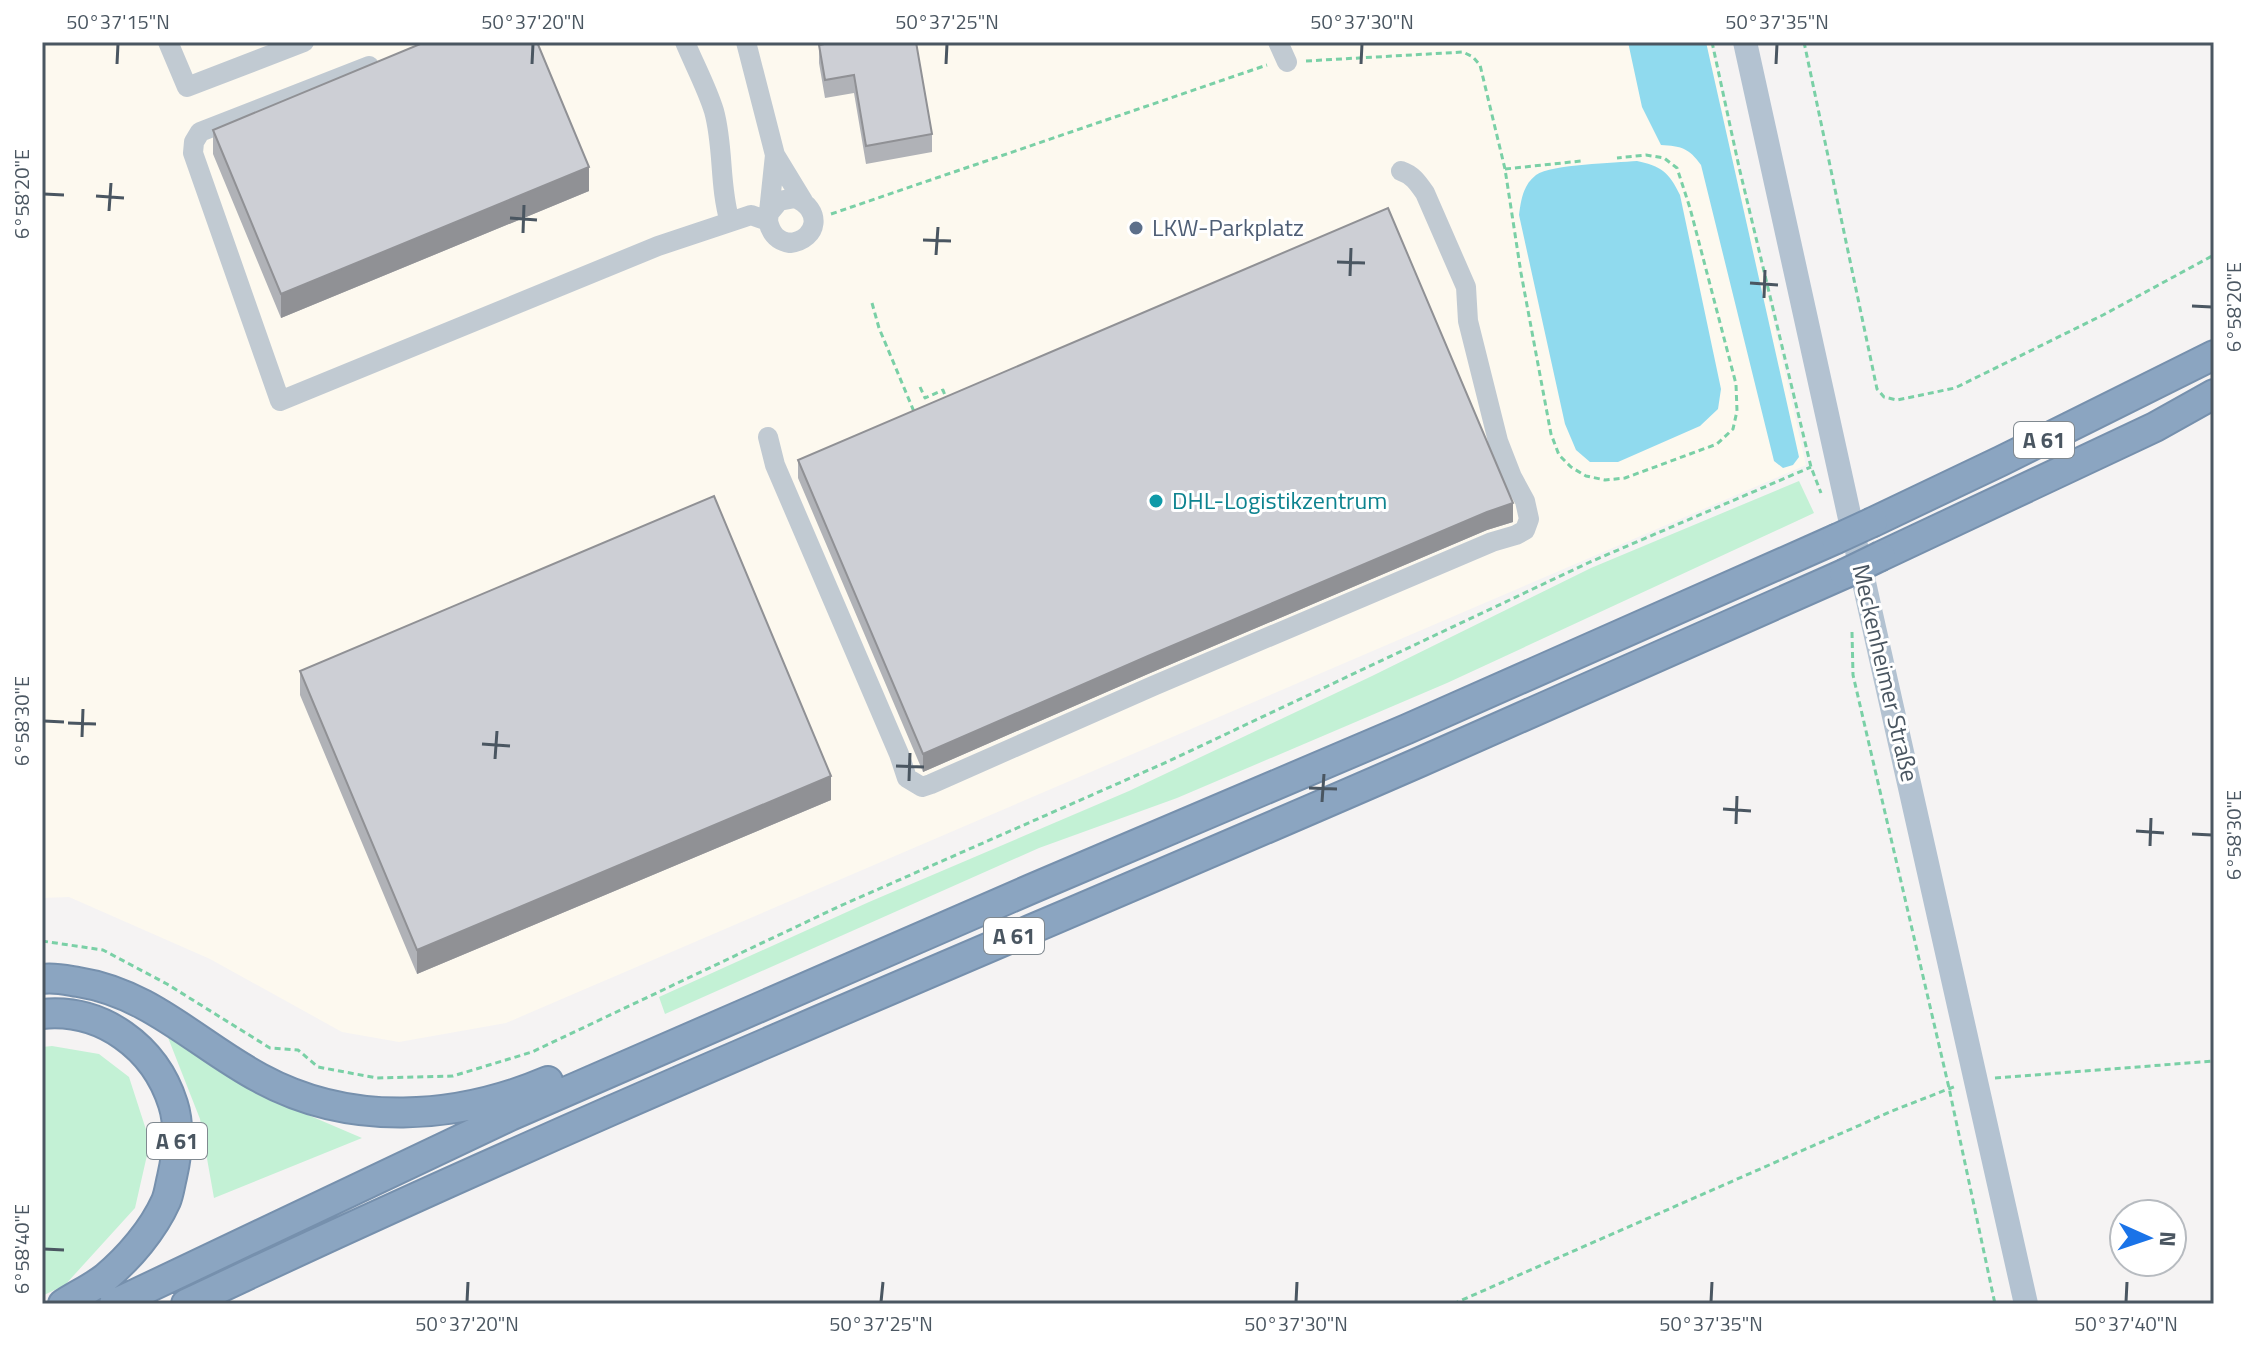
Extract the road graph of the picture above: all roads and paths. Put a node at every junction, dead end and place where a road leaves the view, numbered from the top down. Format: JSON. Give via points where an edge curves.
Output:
{"nodes":[{"id":1,"x":168,"y":42,"type":"edge"},
{"id":2,"x":304,"y":42,"type":"edge"},
{"id":3,"x":685,"y":42,"type":"edge"},
{"id":4,"x":746,"y":42,"type":"edge"},
{"id":5,"x":1278,"y":42,"type":"edge"},
{"id":6,"x":1712,"y":42,"type":"edge"},
{"id":7,"x":1745,"y":42,"type":"edge"},
{"id":8,"x":1804,"y":42,"type":"edge"},
{"id":9,"x":393,"y":57,"type":"edge"},
{"id":10,"x":1287,"y":62,"type":"junction"},
{"id":11,"x":775,"y":155,"type":"junction"},
{"id":12,"x":1617,"y":158,"type":"dead end"},
{"id":13,"x":1581,"y":161,"type":"dead end"},
{"id":14,"x":1505,"y":169,"type":"junction"},
{"id":15,"x":1401,"y":171,"type":"dead end"},
{"id":16,"x":803,"y":201,"type":"junction"},
{"id":17,"x":768,"y":217,"type":"junction"},
{"id":18,"x":730,"y":222,"type":"junction"},
{"id":19,"x":813,"y":223,"type":"junction"},
{"id":20,"x":2214,"y":255,"type":"edge"},
{"id":21,"x":872,"y":303,"type":"dead end"},
{"id":22,"x":2214,"y":355,"type":"edge"},
{"id":23,"x":920,"y":387,"type":"dead end"},
{"id":24,"x":2214,"y":394,"type":"edge"},
{"id":25,"x":950,"y":407,"type":"edge"},
{"id":26,"x":918,"y":421,"type":"edge"},
{"id":27,"x":768,"y":437,"type":"dead end"},
{"id":28,"x":1811,"y":467,"type":"junction"},
{"id":29,"x":1822,"y":494,"type":"dead end"},
{"id":30,"x":1852,"y":632,"type":"dead end"},
{"id":31,"x":1031,"y":889,"type":"junction"},
{"id":32,"x":42,"y":941,"type":"edge"},
{"id":33,"x":42,"y":979,"type":"edge"},
{"id":34,"x":42,"y":1014,"type":"edge"},
{"id":35,"x":2214,"y":1061,"type":"edge"},
{"id":36,"x":1976,"y":1080,"type":"junction"},
{"id":37,"x":1949,"y":1088,"type":"junction"},
{"id":38,"x":63,"y":1304,"type":"edge"},
{"id":39,"x":114,"y":1304,"type":"edge"},
{"id":40,"x":186,"y":1304,"type":"edge"},
{"id":41,"x":1453,"y":1304,"type":"edge"},
{"id":42,"x":1995,"y":1304,"type":"edge"},
{"id":43,"x":2026,"y":1304,"type":"edge"}],
"edges":[{"from":1,"to":2,"type":"street","via":[[187,87]]},
{"from":3,"to":18,"type":"street","via":[[713,110]]},
{"from":4,"to":11,"type":"street"},
{"from":5,"to":10,"type":"street"},
{"from":6,"to":28,"type":"path"},
{"from":7,"to":36,"type":"main road","name":"Meckenheimer Straße"},
{"from":8,"to":20,"type":"path","via":[[1877,389],[1884,397],[1897,400],[1955,388]]},
{"from":9,"to":18,"type":"street","via":[[200,132],[194,142],[193,153],[280,401],[658,246]]},
{"from":10,"to":14,"type":"path","via":[[1463,52],[1480,65]]},
{"from":10,"to":19,"type":"path"},
{"from":11,"to":16,"type":"street"},
{"from":11,"to":17,"type":"street"},
{"from":12,"to":14,"type":"path","via":[[1664,158],[1677,168],[1719,313],[1737,411],[1733,429],[1717,444],[1625,478],[1605,480],[1571,467],[1559,455],[1551,434]]},
{"from":13,"to":14,"type":"path"},
{"from":15,"to":27,"type":"street","via":[[1417,180],[1425,193],[1466,287],[1468,321],[1498,441],[1525,501],[1525,530],[931,784],[922,787],[907,778],[775,465]]},
{"from":16,"to":17,"type":"street","via":[[779,201]]},
{"from":16,"to":19,"type":"street"},
{"from":17,"to":18,"type":"street","via":[[751,215]]},
{"from":17,"to":19,"type":"street","via":[[782,242],[805,239]]},
{"from":21,"to":26,"type":"path"},
{"from":22,"to":31,"type":"highway","number":"A 61","bridge":true,"via":[[1836,539]]},
{"from":23,"to":25,"type":"path","via":[[925,398],[943,390]]},
{"from":24,"to":40,"type":"highway","number":"A 61","bridge":true,"via":[[1844,574],[634,1099]]},
{"from":28,"to":29,"type":"path"},
{"from":28,"to":32,"type":"path","via":[[1590,562],[532,1052],[453,1076],[377,1078],[318,1067],[298,1050],[270,1048],[103,950]]},
{"from":30,"to":37,"type":"path","via":[[1853,675]]},
{"from":31,"to":33,"type":"highway","number":"A 61","via":[[956,907],[525,1091],[420,1113],[369,1113],[317,1103],[260,1079],[142,1002],[99,985]]},
{"from":31,"to":39,"type":"highway","number":"A 61","via":[[510,1116]]},
{"from":34,"to":38,"type":"highway","number":"A 61","via":[[60,1012],[101,1022],[132,1040],[158,1071],[174,1106],[178,1153],[166,1200],[144,1238],[105,1278]]},
{"from":35,"to":36,"type":"path"},
{"from":36,"to":37,"type":"path"},
{"from":36,"to":43,"type":"main road","name":"Meckenheimer Straße"},
{"from":37,"to":41,"type":"path"},
{"from":37,"to":42,"type":"path"}]}
